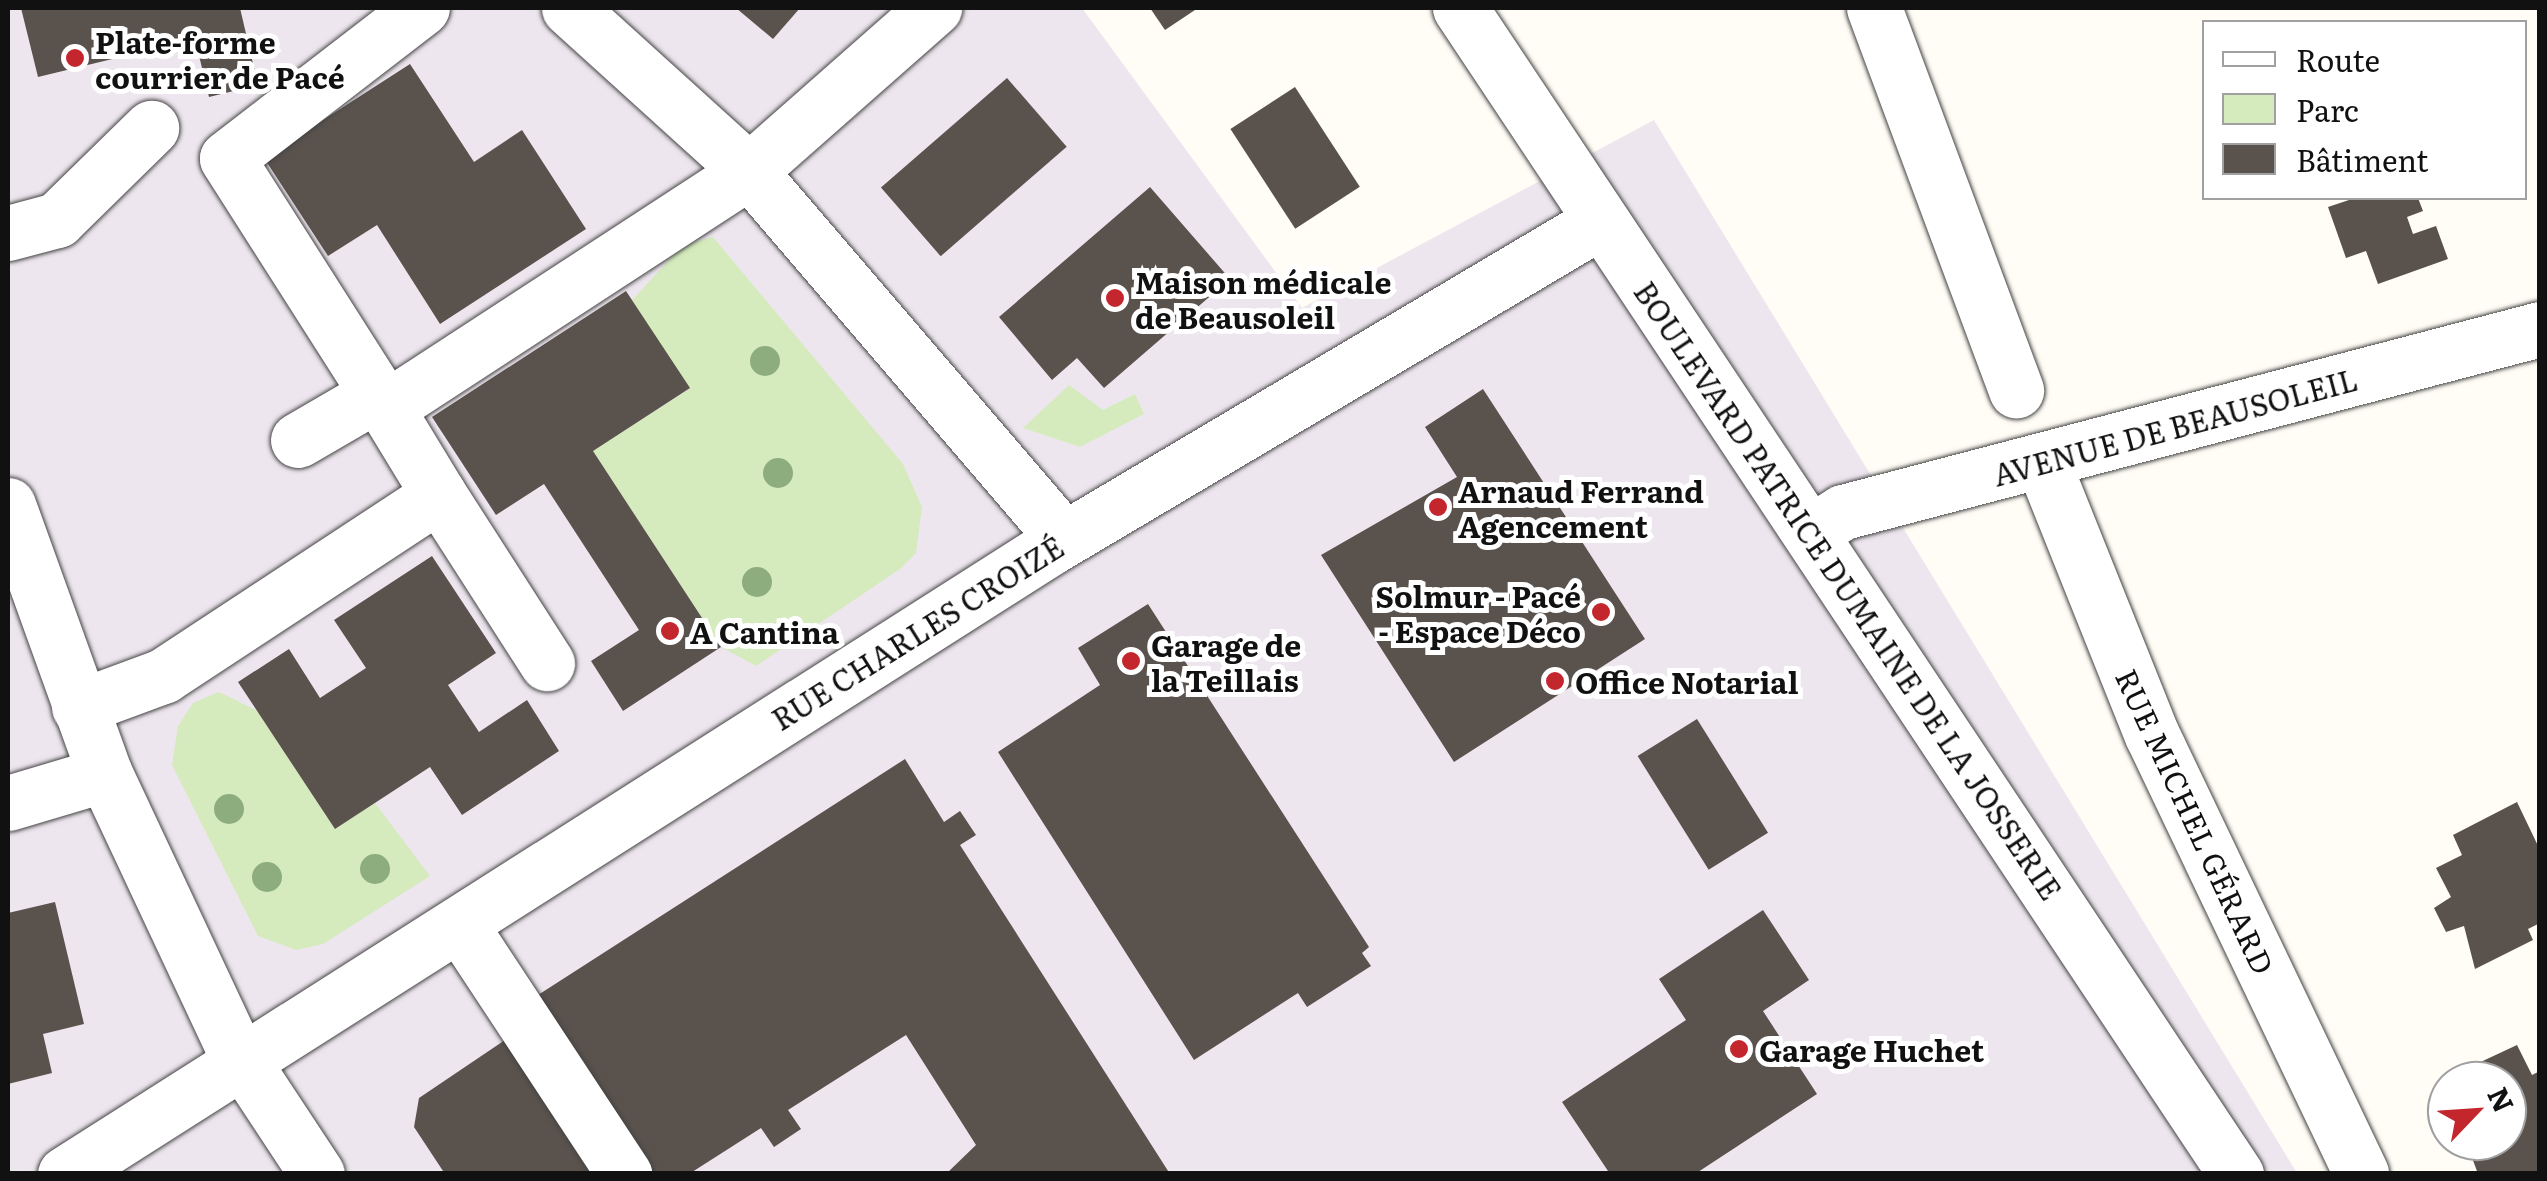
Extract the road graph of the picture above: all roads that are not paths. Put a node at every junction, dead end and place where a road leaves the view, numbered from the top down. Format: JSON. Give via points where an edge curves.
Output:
{"nodes":[{"id":1,"x":422,"y":8,"type":"edge"},
{"id":2,"x":568,"y":8,"type":"edge"},
{"id":3,"x":934,"y":8,"type":"edge"},
{"id":4,"x":1460,"y":8,"type":"edge"},
{"id":5,"x":1874,"y":8,"type":"edge"},
{"id":6,"x":150,"y":128,"type":"dead end"},
{"id":7,"x":749,"y":170,"type":"junction"},
{"id":8,"x":1601,"y":221,"type":"junction"},
{"id":9,"x":8,"y":233,"type":"edge"},
{"id":10,"x":2540,"y":328,"type":"edge"},
{"id":11,"x":2016,"y":390,"type":"dead end"},
{"id":12,"x":381,"y":401,"type":"junction"},
{"id":13,"x":298,"y":440,"type":"dead end"},
{"id":14,"x":2043,"y":462,"type":"junction"},
{"id":15,"x":439,"y":494,"type":"junction"},
{"id":16,"x":8,"y":505,"type":"edge"},
{"id":17,"x":1814,"y":530,"type":"junction"},
{"id":18,"x":1064,"y":539,"type":"junction"},
{"id":19,"x":547,"y":663,"type":"dead end"},
{"id":20,"x":79,"y":707,"type":"junction"},
{"id":21,"x":105,"y":774,"type":"junction"},
{"id":22,"x":8,"y":804,"type":"edge"},
{"id":23,"x":462,"y":928,"type":"junction"},
{"id":24,"x":245,"y":1063,"type":"junction"},
{"id":25,"x":65,"y":1174,"type":"edge"},
{"id":26,"x":316,"y":1174,"type":"edge"},
{"id":27,"x":624,"y":1174,"type":"edge"},
{"id":28,"x":2236,"y":1174,"type":"edge"},
{"id":29,"x":2362,"y":1174,"type":"edge"}],
"edges":[{"from":1,"to":12,"type":"street","via":[[226,158]]},
{"from":2,"to":7,"type":"street"},
{"from":3,"to":7,"type":"street"},
{"from":4,"to":8,"type":"street","name":"BOULEVARD PATRICE DUMAINE DE LA JOSSERIE"},
{"from":5,"to":11,"type":"street"},
{"from":6,"to":9,"type":"street","via":[[58,220]]},
{"from":7,"to":12,"type":"street"},
{"from":7,"to":18,"type":"street"},
{"from":8,"to":17,"type":"street","name":"BOULEVARD PATRICE DUMAINE DE LA JOSSERIE"},
{"from":8,"to":18,"type":"street","name":"RUE CHARLES CROIZÉ"},
{"from":10,"to":14,"type":"street","name":"AVENUE DE BEAUSOLEIL"},
{"from":12,"to":13,"type":"street"},
{"from":12,"to":15,"type":"street"},
{"from":14,"to":17,"type":"street","name":"AVENUE DE BEAUSOLEIL","via":[[1844,512]]},
{"from":14,"to":29,"type":"street","name":"RUE MICHEL GÉRARD","via":[[2152,735]]},
{"from":15,"to":19,"type":"street"},
{"from":15,"to":20,"type":"street","via":[[163,676]]},
{"from":16,"to":20,"type":"street"},
{"from":17,"to":28,"type":"street","name":"BOULEVARD PATRICE DUMAINE DE LA JOSSERIE"},
{"from":18,"to":23,"type":"street","name":"RUE CHARLES CROIZÉ"},
{"from":20,"to":21,"type":"street"},
{"from":21,"to":22,"type":"street"},
{"from":21,"to":24,"type":"street"},
{"from":23,"to":24,"type":"street","name":"RUE CHARLES CROIZÉ"},
{"from":23,"to":27,"type":"street"},
{"from":24,"to":25,"type":"street","name":"RUE CHARLES CROIZÉ"},
{"from":24,"to":26,"type":"street"}]}
